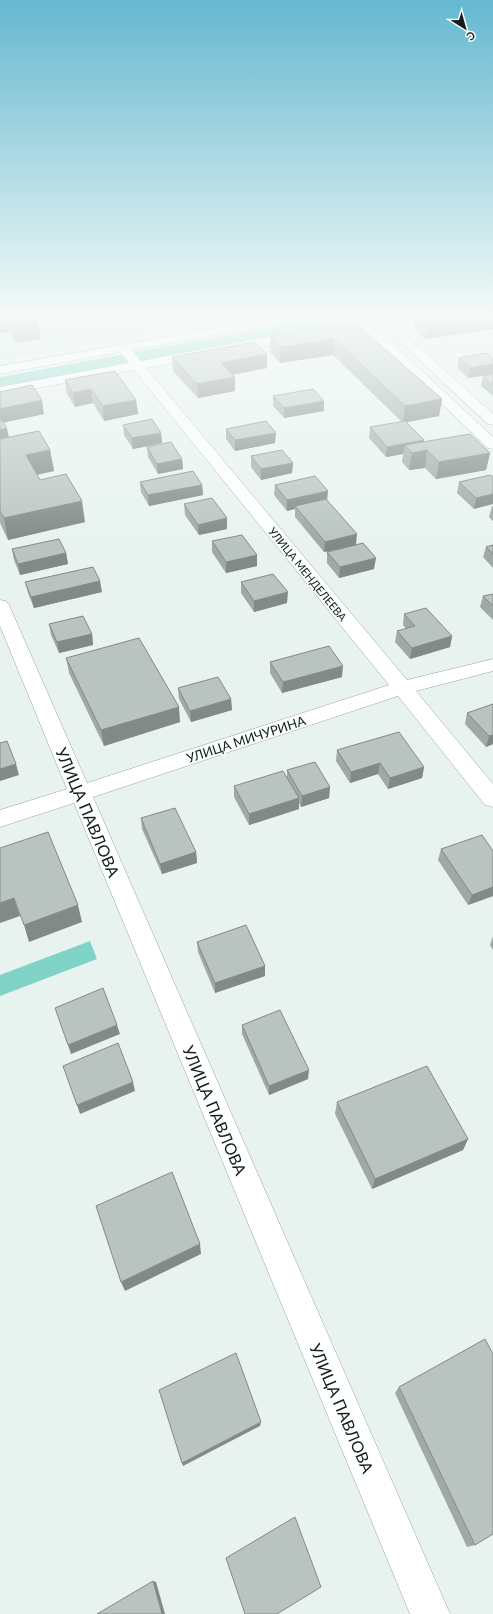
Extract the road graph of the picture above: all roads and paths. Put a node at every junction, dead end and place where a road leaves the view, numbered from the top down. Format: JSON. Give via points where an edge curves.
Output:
{"nodes":[{"id":1,"x":160,"y":393,"type":"edge"},
{"id":2,"x":438,"y":393,"type":"edge"},
{"id":3,"x":463,"y":393,"type":"edge"},
{"id":4,"x":493,"y":421,"type":"edge"},
{"id":5,"x":493,"y":445,"type":"edge"},
{"id":6,"x":0,"y":605,"type":"edge"},
{"id":7,"x":493,"y":665,"type":"edge"},
{"id":8,"x":402,"y":688,"type":"junction"},
{"id":9,"x":80,"y":793,"type":"junction"},
{"id":10,"x":493,"y":799,"type":"edge"},
{"id":11,"x":0,"y":819,"type":"edge"},
{"id":12,"x":430,"y":1614,"type":"edge"}],
"edges":[{"from":1,"to":8,"type":"street","name":"УЛИЦА МЕНДЕЛЕЕВА"},
{"from":2,"to":5,"type":"street"},
{"from":3,"to":4,"type":"street"},
{"from":6,"to":9,"type":"street","name":"УЛИЦА ПАВЛОВА"},
{"from":7,"to":8,"type":"street","name":"УЛИЦА МИЧУРИНА"},
{"from":8,"to":9,"type":"street","name":"УЛИЦА МИЧУРИНА"},
{"from":8,"to":10,"type":"street","name":"УЛИЦА МЕНДЕЛЕЕВА"},
{"from":9,"to":11,"type":"street","name":"УЛИЦА МИЧУРИНА"},
{"from":9,"to":12,"type":"street","name":"УЛИЦА ПАВЛОВА"}]}
